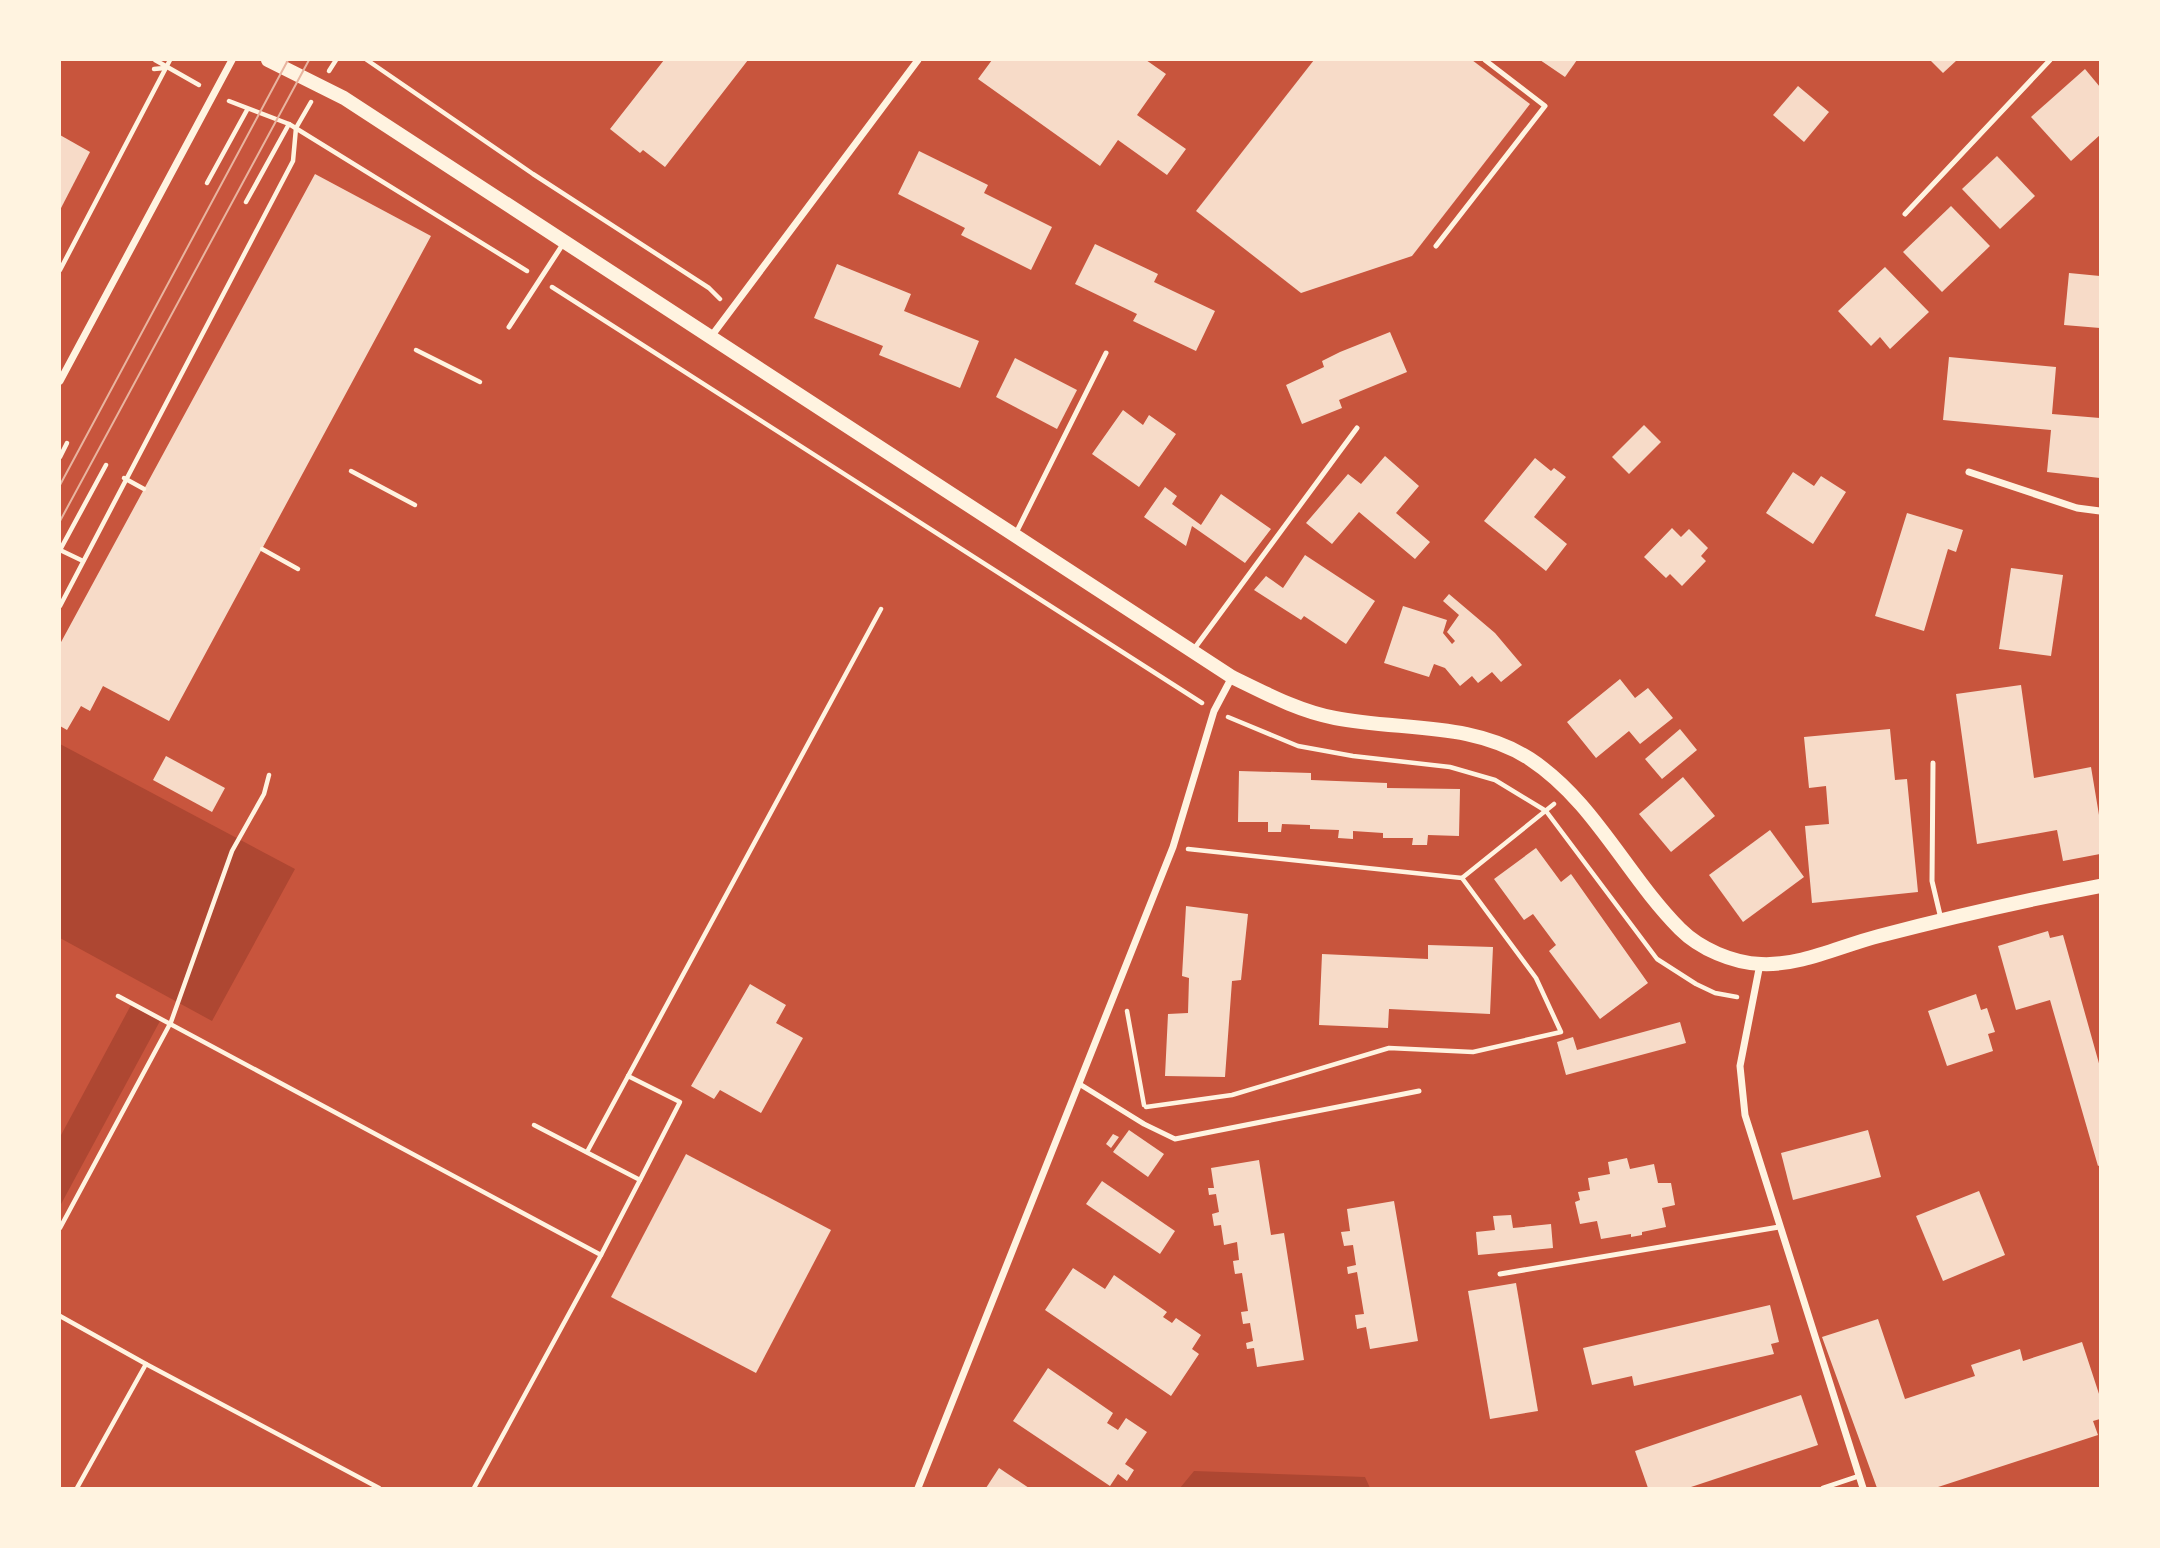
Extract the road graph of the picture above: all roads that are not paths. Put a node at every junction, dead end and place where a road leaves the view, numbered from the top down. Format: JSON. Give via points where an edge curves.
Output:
{"nodes":[{"id":1,"x":232,"y":60,"type":"edge"},
{"id":2,"x":268,"y":60,"type":"edge"},
{"id":3,"x":918,"y":60,"type":"edge"},
{"id":4,"x":1485,"y":60,"type":"edge"},
{"id":5,"x":2050,"y":60,"type":"edge"},
{"id":6,"x":1905,"y":214,"type":"dead end"},
{"id":7,"x":565,"y":241,"type":"junction"},
{"id":8,"x":1436,"y":246,"type":"dead end"},
{"id":9,"x":509,"y":327,"type":"dead end"},
{"id":10,"x":710,"y":338,"type":"junction"},
{"id":11,"x":1106,"y":353,"type":"dead end"},
{"id":12,"x":60,"y":380,"type":"edge"},
{"id":13,"x":1357,"y":428,"type":"dead end"},
{"id":14,"x":1969,"y":472,"type":"dead end"},
{"id":15,"x":2101,"y":511,"type":"edge"},
{"id":16,"x":1015,"y":536,"type":"junction"},
{"id":17,"x":1192,"y":651,"type":"junction"},
{"id":18,"x":1232,"y":677,"type":"junction"},
{"id":19,"x":1933,"y":762,"type":"dead end"},
{"id":20,"x":2101,"y":886,"type":"edge"},
{"id":21,"x":1941,"y":919,"type":"junction"},
{"id":22,"x":1760,"y":964,"type":"junction"},
{"id":23,"x":1081,"y":1085,"type":"junction"},
{"id":24,"x":1419,"y":1091,"type":"dead end"},
{"id":25,"x":1779,"y":1227,"type":"junction"},
{"id":26,"x":1500,"y":1274,"type":"dead end"},
{"id":27,"x":1859,"y":1476,"type":"junction"},
{"id":28,"x":918,"y":1489,"type":"edge"},
{"id":29,"x":1823,"y":1489,"type":"edge"},
{"id":30,"x":1863,"y":1489,"type":"edge"}],
"edges":[{"from":1,"to":12,"type":"street"},
{"from":2,"to":7,"type":"main road","via":[[344,98]]},
{"from":3,"to":10,"type":"street"},
{"from":4,"to":8,"type":"lane","via":[[1545,106]]},
{"from":5,"to":6,"type":"lane"},
{"from":7,"to":9,"type":"lane"},
{"from":7,"to":10,"type":"main road"},
{"from":10,"to":16,"type":"main road"},
{"from":11,"to":16,"type":"lane"},
{"from":13,"to":17,"type":"lane"},
{"from":14,"to":15,"type":"street","via":[[2077,508]]},
{"from":16,"to":17,"type":"main road"},
{"from":17,"to":18,"type":"main road"},
{"from":18,"to":22,"type":"main road","via":[[1281,701],[1333,718],[1441,728],[1529,758],[1567,790],[1683,932],[1722,956]]},
{"from":18,"to":23,"type":"street","via":[[1214,711],[1173,847]]},
{"from":19,"to":21,"type":"lane","via":[[1932,881]]},
{"from":20,"to":21,"type":"main road"},
{"from":21,"to":22,"type":"main road","via":[[1793,962]]},
{"from":22,"to":25,"type":"street","via":[[1740,1066],[1745,1115]]},
{"from":23,"to":24,"type":"lane","via":[[1175,1139]]},
{"from":23,"to":28,"type":"street"},
{"from":25,"to":26,"type":"lane"},
{"from":25,"to":27,"type":"street"},
{"from":27,"to":29,"type":"lane"},
{"from":27,"to":30,"type":"street"}]}
